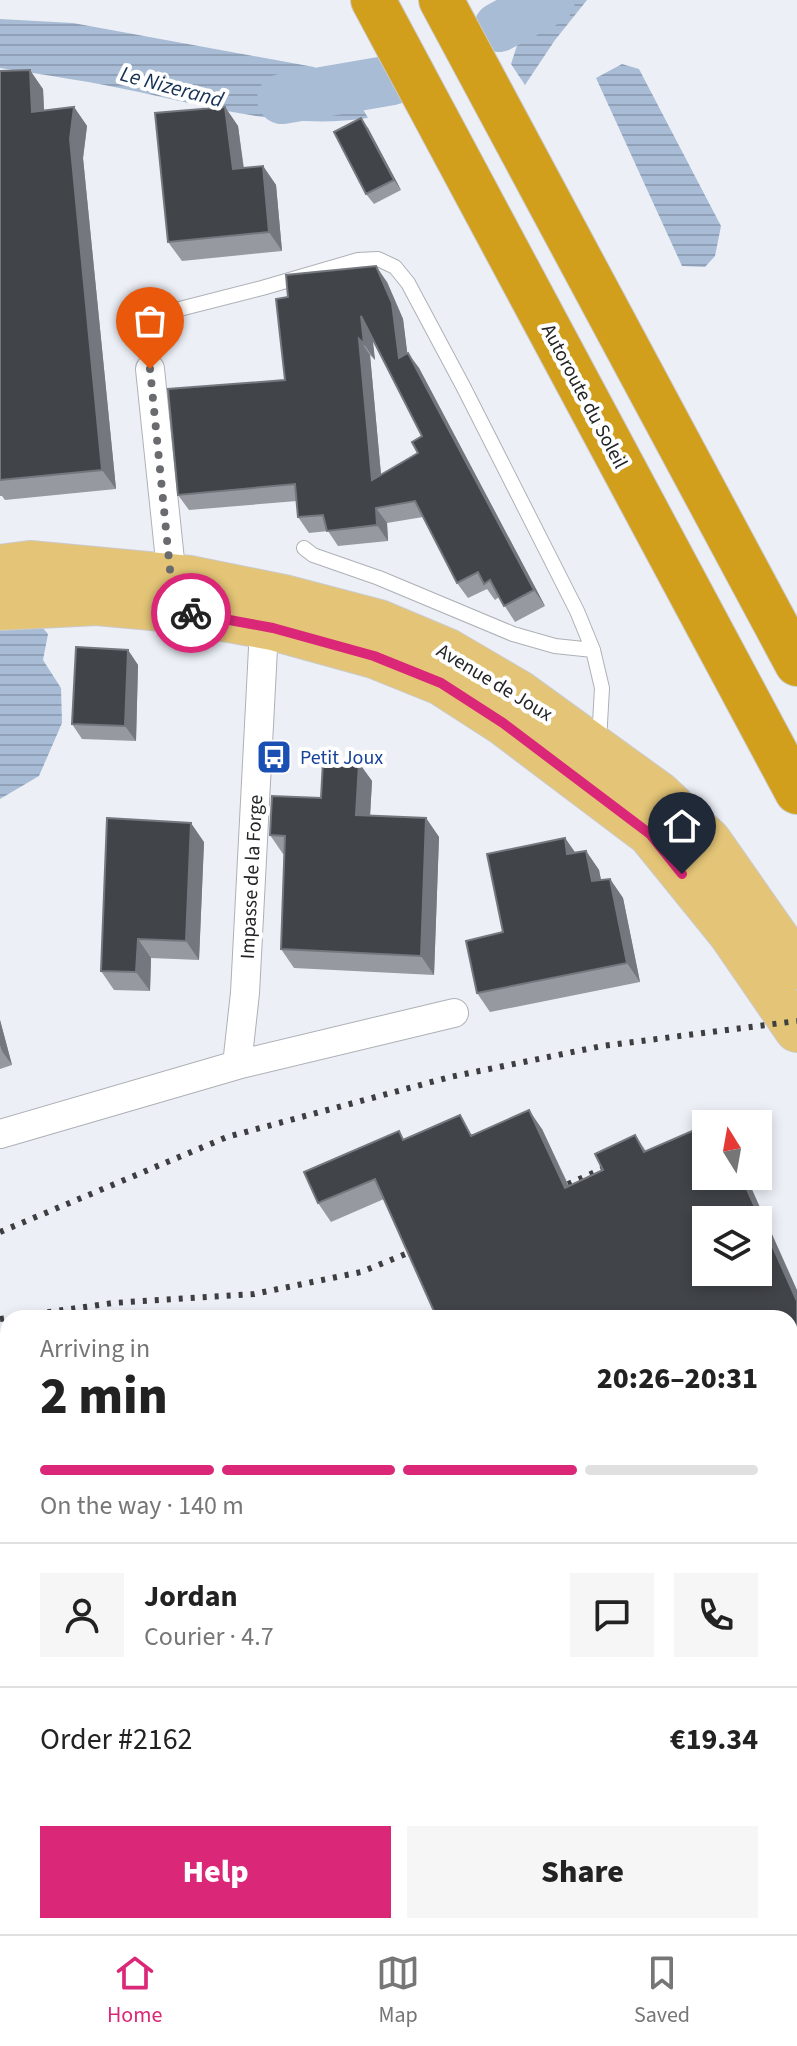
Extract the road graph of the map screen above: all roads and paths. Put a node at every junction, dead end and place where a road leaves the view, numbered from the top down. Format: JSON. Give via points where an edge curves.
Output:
{"nodes":[{"id":1,"x":373,"y":0,"type":"edge"},
{"id":2,"x":441,"y":0,"type":"edge"},
{"id":3,"x":150,"y":369,"type":"joint"},
{"id":4,"x":304,"y":548,"type":"dead end"},
{"id":5,"x":15,"y":565,"type":"edge"},
{"id":6,"x":174,"y":593,"type":"junction"},
{"id":7,"x":18,"y":607,"type":"edge"},
{"id":8,"x":265,"y":610,"type":"junction"},
{"id":9,"x":593,"y":650,"type":"junction"},
{"id":10,"x":797,"y":664,"type":"edge"},
{"id":11,"x":588,"y":764,"type":"junction"},
{"id":12,"x":797,"y":792,"type":"edge"},
{"id":13,"x":797,"y":967,"type":"edge"},
{"id":14,"x":454,"y":1013,"type":"dead end"},
{"id":15,"x":797,"y":1030,"type":"edge"},
{"id":16,"x":237,"y":1065,"type":"junction"},
{"id":17,"x":0,"y":1134,"type":"edge"}],
"edges":[{"from":1,"to":12,"type":"highway","name":"Autoroute du Soleil"},
{"from":2,"to":10,"type":"highway"},
{"from":3,"to":6,"type":"street"},
{"from":3,"to":9,"type":"lane","via":[[148,327],[156,315],[358,260],[378,259],[395,267],[464,388]]},
{"from":4,"to":9,"type":"lane","via":[[513,634]]},
{"from":5,"to":6,"type":"main road","name":"Avenue de Joux"},
{"from":6,"to":7,"type":"main road","name":"Avenue de Joux"},
{"from":6,"to":8,"type":"main road","name":"Avenue de Joux"},
{"from":8,"to":11,"type":"main road","name":"Avenue de Joux","via":[[441,683],[503,723]]},
{"from":8,"to":16,"type":"street","name":"Impasse de la Forge"},
{"from":9,"to":11,"type":"lane","via":[[602,688]]},
{"from":11,"to":13,"type":"main road","name":"Avenue de Joux","via":[[659,794],[709,841]]},
{"from":11,"to":15,"type":"main road","name":"Avenue de Joux","via":[[731,934]]},
{"from":14,"to":16,"type":"street"},
{"from":16,"to":17,"type":"street"}]}
